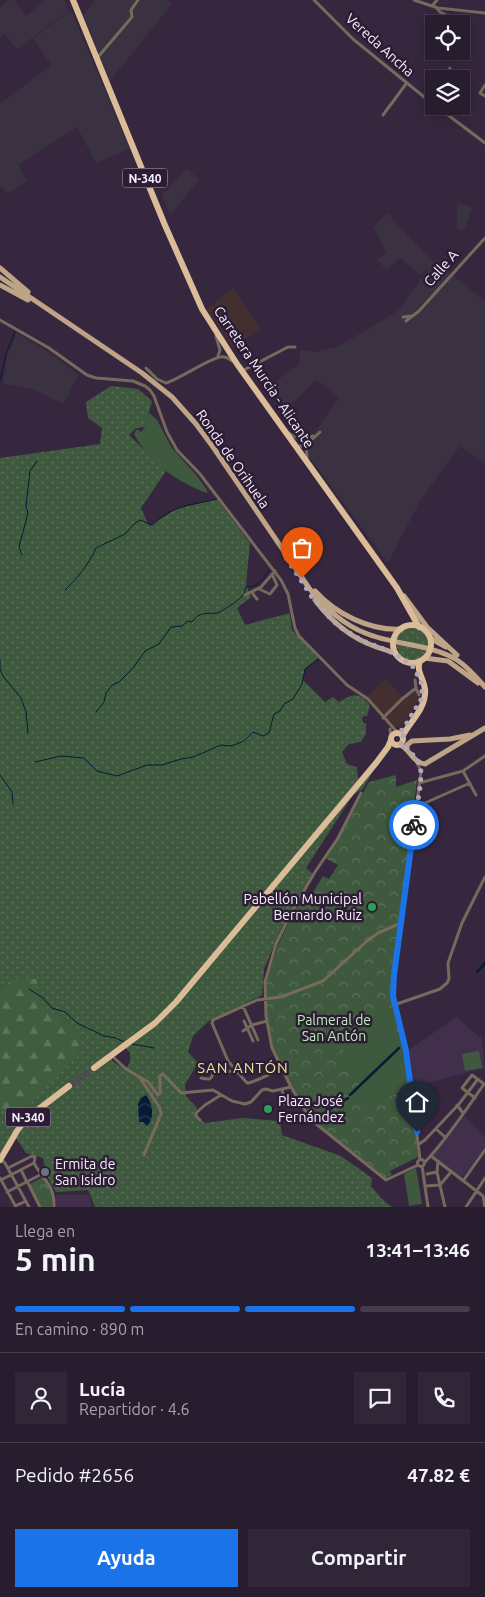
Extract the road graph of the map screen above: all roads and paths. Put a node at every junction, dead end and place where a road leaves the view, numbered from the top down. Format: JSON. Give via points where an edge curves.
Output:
{"nodes":[{"id":1,"x":72,"y":0,"type":"edge"},
{"id":2,"x":138,"y":0,"type":"edge"},
{"id":3,"x":314,"y":0,"type":"edge"},
{"id":4,"x":414,"y":0,"type":"edge"},
{"id":5,"x":437,"y":0,"type":"edge"},
{"id":6,"x":433,"y":6,"type":"junction"},
{"id":7,"x":485,"y":13,"type":"edge"},
{"id":8,"x":446,"y":15,"type":"edge"},
{"id":9,"x":96,"y":58,"type":"junction"},
{"id":10,"x":406,"y":84,"type":"junction"},
{"id":11,"x":485,"y":86,"type":"edge"},
{"id":12,"x":485,"y":96,"type":"edge"},
{"id":13,"x":425,"y":98,"type":"edge"},
{"id":14,"x":383,"y":115,"type":"dead end"},
{"id":15,"x":447,"y":115,"type":"edge"},
{"id":16,"x":485,"y":143,"type":"edge"},
{"id":17,"x":485,"y":238,"type":"edge"},
{"id":18,"x":0,"y":268,"type":"edge"},
{"id":19,"x":0,"y":277,"type":"edge"},
{"id":20,"x":0,"y":285,"type":"edge"},
{"id":21,"x":415,"y":314,"type":"junction"},
{"id":22,"x":206,"y":316,"type":"junction"},
{"id":23,"x":403,"y":317,"type":"dead end"},
{"id":24,"x":0,"y":320,"type":"edge"},
{"id":25,"x":406,"y":321,"type":"dead end"},
{"id":26,"x":66,"y":322,"type":"junction"},
{"id":27,"x":82,"y":332,"type":"junction"},
{"id":28,"x":295,"y":347,"type":"dead end"},
{"id":29,"x":228,"y":351,"type":"junction"},
{"id":30,"x":218,"y":356,"type":"junction"},
{"id":31,"x":212,"y":360,"type":"junction"},
{"id":32,"x":146,"y":368,"type":"dead end"},
{"id":33,"x":242,"y":371,"type":"junction"},
{"id":34,"x":248,"y":379,"type":"junction"},
{"id":35,"x":277,"y":420,"type":"junction"},
{"id":36,"x":306,"y":439,"type":"junction"},
{"id":37,"x":302,"y":441,"type":"junction"},
{"id":38,"x":306,"y":445,"type":"junction"},
{"id":39,"x":296,"y":447,"type":"junction"},
{"id":40,"x":267,"y":527,"type":"junction"},
{"id":41,"x":285,"y":553,"type":"junction"},
{"id":42,"x":273,"y":573,"type":"junction"},
{"id":43,"x":390,"y":578,"type":"junction"},
{"id":44,"x":398,"y":588,"type":"junction"},
{"id":45,"x":258,"y":589,"type":"junction"},
{"id":46,"x":253,"y":591,"type":"junction"},
{"id":47,"x":244,"y":594,"type":"dead end"},
{"id":48,"x":257,"y":599,"type":"dead end"},
{"id":49,"x":411,"y":612,"type":"junction"},
{"id":50,"x":419,"y":627,"type":"junction"},
{"id":51,"x":404,"y":628,"type":"junction"},
{"id":52,"x":430,"y":638,"type":"junction"},
{"id":53,"x":396,"y":654,"type":"junction"},
{"id":54,"x":457,"y":655,"type":"junction"},
{"id":55,"x":422,"y":659,"type":"junction"},
{"id":56,"x":409,"y":662,"type":"junction"},
{"id":57,"x":415,"y":680,"type":"dead end"},
{"id":58,"x":416,"y":688,"type":"junction"},
{"id":59,"x":485,"y":688,"type":"edge"},
{"id":60,"x":419,"y":695,"type":"dead end"},
{"id":61,"x":383,"y":718,"type":"junction"},
{"id":62,"x":389,"y":726,"type":"junction"},
{"id":63,"x":485,"y":728,"type":"edge"},
{"id":64,"x":477,"y":732,"type":"junction"},
{"id":65,"x":397,"y":736,"type":"junction"},
{"id":66,"x":450,"y":739,"type":"junction"},
{"id":67,"x":412,"y":741,"type":"junction"},
{"id":68,"x":398,"y":745,"type":"junction"},
{"id":69,"x":452,"y":748,"type":"junction"},
{"id":70,"x":407,"y":749,"type":"junction"},
{"id":71,"x":485,"y":756,"type":"edge"},
{"id":72,"x":430,"y":762,"type":"junction"},
{"id":73,"x":376,"y":763,"type":"junction"},
{"id":74,"x":419,"y":763,"type":"junction"},
{"id":75,"x":463,"y":771,"type":"junction"},
{"id":76,"x":421,"y":772,"type":"junction"},
{"id":77,"x":470,"y":783,"type":"junction"},
{"id":78,"x":419,"y":784,"type":"junction"},
{"id":79,"x":361,"y":793,"type":"dead end"},
{"id":80,"x":476,"y":795,"type":"dead end"},
{"id":81,"x":425,"y":803,"type":"dead end"},
{"id":82,"x":485,"y":877,"type":"edge"},
{"id":83,"x":401,"y":923,"type":"junction"},
{"id":84,"x":265,"y":998,"type":"junction"},
{"id":85,"x":394,"y":1005,"type":"junction"},
{"id":86,"x":243,"y":1006,"type":"junction"},
{"id":87,"x":244,"y":1021,"type":"dead end"},
{"id":88,"x":267,"y":1021,"type":"junction"},
{"id":89,"x":252,"y":1025,"type":"junction"},
{"id":90,"x":247,"y":1029,"type":"junction"},
{"id":91,"x":243,"y":1031,"type":"dead end"},
{"id":92,"x":258,"y":1040,"type":"dead end"},
{"id":93,"x":253,"y":1041,"type":"dead end"},
{"id":94,"x":112,"y":1055,"type":"junction"},
{"id":95,"x":94,"y":1068,"type":"tunnel mouth"},
{"id":96,"x":281,"y":1069,"type":"junction"},
{"id":97,"x":238,"y":1073,"type":"junction"},
{"id":98,"x":140,"y":1078,"type":"junction"},
{"id":99,"x":201,"y":1078,"type":"dead end"},
{"id":100,"x":478,"y":1079,"type":"junction"},
{"id":101,"x":69,"y":1086,"type":"tunnel mouth"},
{"id":102,"x":291,"y":1087,"type":"junction"},
{"id":103,"x":282,"y":1090,"type":"junction"},
{"id":104,"x":468,"y":1092,"type":"junction"},
{"id":105,"x":221,"y":1095,"type":"junction"},
{"id":106,"x":475,"y":1098,"type":"junction"},
{"id":107,"x":285,"y":1104,"type":"dead end"},
{"id":108,"x":457,"y":1105,"type":"junction"},
{"id":109,"x":463,"y":1113,"type":"junction"},
{"id":110,"x":200,"y":1120,"type":"dead end"},
{"id":111,"x":436,"y":1129,"type":"junction"},
{"id":112,"x":445,"y":1137,"type":"junction"},
{"id":113,"x":418,"y":1144,"type":"junction"},
{"id":114,"x":485,"y":1150,"type":"edge"},
{"id":115,"x":144,"y":1155,"type":"dead end"},
{"id":116,"x":431,"y":1156,"type":"junction"},
{"id":117,"x":0,"y":1159,"type":"edge"},
{"id":118,"x":420,"y":1159,"type":"junction"},
{"id":119,"x":35,"y":1162,"type":"junction"},
{"id":120,"x":425,"y":1162,"type":"junction"},
{"id":121,"x":438,"y":1162,"type":"junction"},
{"id":122,"x":420,"y":1166,"type":"junction"},
{"id":123,"x":8,"y":1168,"type":"junction"},
{"id":124,"x":21,"y":1170,"type":"junction"},
{"id":125,"x":437,"y":1172,"type":"junction"},
{"id":126,"x":451,"y":1172,"type":"junction"},
{"id":127,"x":11,"y":1174,"type":"junction"},
{"id":128,"x":427,"y":1174,"type":"dead end"},
{"id":129,"x":41,"y":1175,"type":"junction"},
{"id":130,"x":485,"y":1178,"type":"edge"},
{"id":131,"x":0,"y":1179,"type":"edge"},
{"id":132,"x":463,"y":1181,"type":"junction"},
{"id":133,"x":27,"y":1182,"type":"junction"},
{"id":134,"x":440,"y":1185,"type":"junction"},
{"id":135,"x":425,"y":1186,"type":"junction"},
{"id":136,"x":18,"y":1187,"type":"junction"},
{"id":137,"x":476,"y":1190,"type":"junction"},
{"id":138,"x":8,"y":1192,"type":"junction"},
{"id":139,"x":26,"y":1201,"type":"junction"},
{"id":140,"x":15,"y":1207,"type":"edge"},
{"id":141,"x":29,"y":1207,"type":"edge"},
{"id":142,"x":40,"y":1207,"type":"edge"},
{"id":143,"x":54,"y":1207,"type":"edge"},
{"id":144,"x":428,"y":1207,"type":"edge"},
{"id":145,"x":446,"y":1207,"type":"edge"},
{"id":146,"x":466,"y":1207,"type":"edge"},
{"id":147,"x":485,"y":1207,"type":"edge"}],
"edges":[{"from":1,"to":9,"type":"highway","name":"Carretera Murcia - Alicante","number":"N-340"},
{"from":2,"to":9,"type":"street","via":[[131,10],[132,17]]},
{"from":3,"to":10,"type":"street","name":"Vereda Ancha","via":[[353,40]]},
{"from":4,"to":6,"type":"street"},
{"from":5,"to":6,"type":"street"},
{"from":6,"to":7,"type":"street"},
{"from":6,"to":8,"type":"street"},
{"from":9,"to":22,"type":"highway","name":"Carretera Murcia - Alicante","number":"N-340"},
{"from":10,"to":13,"type":"street","name":"Vereda Ancha"},
{"from":10,"to":14,"type":"street"},
{"from":11,"to":12,"type":"street","via":[[480,93]]},
{"from":15,"to":16,"type":"street","name":"Vereda Ancha"},
{"from":17,"to":21,"type":"street","name":"Calle A"},
{"from":18,"to":26,"type":"main road"},
{"from":19,"to":26,"type":"main road","name":"Ronda de Orihuela"},
{"from":20,"to":27,"type":"main road"},
{"from":21,"to":23,"type":"street"},
{"from":21,"to":25,"type":"street","name":"Calle A"},
{"from":22,"to":29,"type":"highway","name":"Carretera Murcia - Alicante","number":"N-340"},
{"from":22,"to":30,"type":"street","via":[[218,340]]},
{"from":24,"to":42,"type":"street","via":[[49,348],[86,375],[145,386],[154,396],[177,450],[200,474]]},
{"from":26,"to":27,"type":"main road","name":"Ronda de Orihuela"},
{"from":27,"to":40,"type":"main road","name":"Ronda de Orihuela","via":[[142,372],[184,409]]},
{"from":28,"to":33,"type":"street","via":[[288,347]]},
{"from":29,"to":30,"type":"street"},
{"from":29,"to":33,"type":"highway","name":"Carretera Murcia - Alicante","number":"N-340"},
{"from":30,"to":31,"type":"street"},
{"from":31,"to":32,"type":"street","via":[[166,383]]},
{"from":31,"to":34,"type":"street","via":[[221,356],[227,358]]},
{"from":33,"to":34,"type":"highway","name":"Carretera Murcia - Alicante","number":"N-340"},
{"from":34,"to":35,"type":"highway","name":"Carretera Murcia - Alicante","number":"N-340"},
{"from":35,"to":36,"type":"street","via":[[294,436]]},
{"from":35,"to":39,"type":"highway","name":"Carretera Murcia - Alicante","number":"N-340"},
{"from":36,"to":37,"type":"street"},
{"from":36,"to":38,"type":"street","via":[[320,432]]},
{"from":37,"to":38,"type":"street"},
{"from":37,"to":39,"type":"street"},
{"from":38,"to":39,"type":"street"},
{"from":38,"to":43,"type":"street","via":[[306,457]]},
{"from":39,"to":43,"type":"highway","name":"Carretera Murcia - Alicante","number":"N-340"},
{"from":40,"to":41,"type":"main road","name":"Ronda de Orihuela"},
{"from":40,"to":51,"type":"main road","via":[[308,583],[334,608],[365,624]]},
{"from":41,"to":53,"type":"main road","via":[[312,597],[332,620],[361,640]]},
{"from":41,"to":59,"type":"main road","name":"Ronda de Orihuela","via":[[326,608],[348,625],[365,634],[457,660]]},
{"from":42,"to":45,"type":"street"},
{"from":42,"to":45,"type":"street","via":[[277,585],[272,593]]},
{"from":42,"to":61,"type":"street","via":[[288,594],[299,636],[347,685],[368,699]]},
{"from":43,"to":44,"type":"highway","name":"Carretera Murcia - Alicante","number":"N-340"},
{"from":44,"to":49,"type":"highway","name":"Carretera Murcia - Alicante","number":"N-340"},
{"from":44,"to":54,"type":"main road","via":[[427,627]]},
{"from":45,"to":46,"type":"street"},
{"from":46,"to":47,"type":"street"},
{"from":46,"to":48,"type":"street"},
{"from":49,"to":50,"type":"highway","name":"Carretera Murcia - Alicante","number":"N-340"},
{"from":49,"to":51,"type":"highway"},
{"from":50,"to":51,"type":"highway"},
{"from":50,"to":52,"type":"highway","number":"N-340"},
{"from":51,"to":53,"type":"highway","via":[[394,640]]},
{"from":52,"to":54,"type":"main road"},
{"from":52,"to":55,"type":"highway","via":[[429,651]]},
{"from":53,"to":56,"type":"highway"},
{"from":54,"to":59,"type":"main road"},
{"from":55,"to":56,"type":"highway"},
{"from":55,"to":59,"type":"main road","via":[[451,662]]},
{"from":55,"to":65,"type":"highway","via":[[418,667],[425,696],[419,711]]},
{"from":56,"to":65,"type":"highway","via":[[420,678],[422,695],[414,713]]},
{"from":57,"to":58,"type":"street"},
{"from":58,"to":60,"type":"street"},
{"from":58,"to":61,"type":"street"},
{"from":61,"to":62,"type":"street"},
{"from":62,"to":65,"type":"street"},
{"from":62,"to":65,"type":"street"},
{"from":63,"to":64,"type":"main road"},
{"from":64,"to":66,"type":"main road"},
{"from":64,"to":69,"type":"main road"},
{"from":65,"to":67,"type":"main road"},
{"from":65,"to":68,"type":"highway","via":[[394,744]]},
{"from":65,"to":68,"type":"highway","via":[[403,742]]},
{"from":65,"to":73,"type":"highway"},
{"from":66,"to":67,"type":"main road"},
{"from":66,"to":69,"type":"main road","via":[[454,742]]},
{"from":67,"to":70,"type":"main road"},
{"from":68,"to":70,"type":"main road"},
{"from":68,"to":73,"type":"highway"},
{"from":69,"to":72,"type":"main road"},
{"from":70,"to":74,"type":"main road"},
{"from":71,"to":75,"type":"street"},
{"from":72,"to":74,"type":"main road"},
{"from":72,"to":76,"type":"street"},
{"from":73,"to":94,"type":"highway","via":[[176,1002],[155,1023]]},
{"from":74,"to":76,"type":"street"},
{"from":75,"to":77,"type":"street"},
{"from":75,"to":78,"type":"street"},
{"from":76,"to":78,"type":"street"},
{"from":77,"to":80,"type":"street"},
{"from":77,"to":81,"type":"street"},
{"from":78,"to":83,"type":"street"},
{"from":79,"to":84,"type":"street","via":[[276,944],[265,982]]},
{"from":82,"to":85,"type":"street","via":[[462,923],[448,963],[447,983],[440,989]]},
{"from":83,"to":84,"type":"street","via":[[367,940],[323,981],[282,997]]},
{"from":83,"to":85,"type":"street","via":[[394,975]]},
{"from":84,"to":86,"type":"street"},
{"from":84,"to":88,"type":"street"},
{"from":85,"to":113,"type":"street","via":[[407,1059]]},
{"from":86,"to":89,"type":"street"},
{"from":86,"to":97,"type":"street","via":[[212,1021],[224,1053]]},
{"from":87,"to":90,"type":"street"},
{"from":88,"to":89,"type":"street"},
{"from":88,"to":96,"type":"street","via":[[272,1048]]},
{"from":89,"to":90,"type":"street"},
{"from":89,"to":92,"type":"street"},
{"from":90,"to":91,"type":"street"},
{"from":90,"to":93,"type":"street"},
{"from":94,"to":95,"type":"highway"},
{"from":94,"to":98,"type":"street"},
{"from":96,"to":97,"type":"street","via":[[251,1083]]},
{"from":96,"to":102,"type":"street"},
{"from":97,"to":99,"type":"street","via":[[217,1069],[210,1080]]},
{"from":98,"to":105,"type":"street","via":[[152,1085],[158,1095],[163,1074],[181,1093],[209,1089]]},
{"from":98,"to":115,"type":"street","via":[[161,1114]]},
{"from":100,"to":104,"type":"street"},
{"from":100,"to":104,"type":"street","via":[[472,1075],[462,1087]]},
{"from":100,"to":106,"type":"street","via":[[484,1084]]},
{"from":101,"to":117,"type":"highway","number":"N-340","via":[[27,1118]]},
{"from":102,"to":103,"type":"street"},
{"from":102,"to":122,"type":"street","via":[[310,1119],[386,1180]]},
{"from":103,"to":105,"type":"street","via":[[262,1090],[245,1104]]},
{"from":103,"to":107,"type":"street"},
{"from":104,"to":106,"type":"street"},
{"from":104,"to":108,"type":"street"},
{"from":105,"to":110,"type":"street","via":[[196,1113]]},
{"from":106,"to":109,"type":"street"},
{"from":108,"to":109,"type":"street"},
{"from":108,"to":111,"type":"street"},
{"from":109,"to":112,"type":"street"},
{"from":111,"to":112,"type":"street"},
{"from":111,"to":113,"type":"street"},
{"from":112,"to":116,"type":"street"},
{"from":113,"to":118,"type":"street"},
{"from":114,"to":132,"type":"street"},
{"from":116,"to":120,"type":"street"},
{"from":116,"to":121,"type":"street"},
{"from":117,"to":123,"type":"street"},
{"from":118,"to":120,"type":"street"},
{"from":118,"to":122,"type":"street","via":[[417,1162]]},
{"from":119,"to":123,"type":"street","via":[[35,1156]]},
{"from":119,"to":124,"type":"street"},
{"from":119,"to":127,"type":"street"},
{"from":119,"to":129,"type":"street"},
{"from":120,"to":122,"type":"street"},
{"from":121,"to":125,"type":"street"},
{"from":121,"to":126,"type":"street"},
{"from":122,"to":135,"type":"street"},
{"from":123,"to":127,"type":"street"},
{"from":124,"to":127,"type":"street"},
{"from":124,"to":133,"type":"street"},
{"from":125,"to":128,"type":"street"},
{"from":125,"to":134,"type":"street"},
{"from":126,"to":132,"type":"street"},
{"from":126,"to":134,"type":"street"},
{"from":127,"to":131,"type":"street"},
{"from":127,"to":136,"type":"street"},
{"from":129,"to":133,"type":"street"},
{"from":129,"to":143,"type":"street","via":[[54,1195]]},
{"from":130,"to":137,"type":"street"},
{"from":131,"to":138,"type":"street"},
{"from":132,"to":137,"type":"street"},
{"from":133,"to":136,"type":"street"},
{"from":133,"to":142,"type":"street"},
{"from":134,"to":135,"type":"street"},
{"from":134,"to":145,"type":"street"},
{"from":135,"to":144,"type":"street"},
{"from":136,"to":138,"type":"street"},
{"from":136,"to":139,"type":"street"},
{"from":137,"to":146,"type":"street"},
{"from":137,"to":147,"type":"street","via":[[483,1196]]},
{"from":138,"to":140,"type":"street"},
{"from":139,"to":140,"type":"street"},
{"from":139,"to":141,"type":"street"}]}
